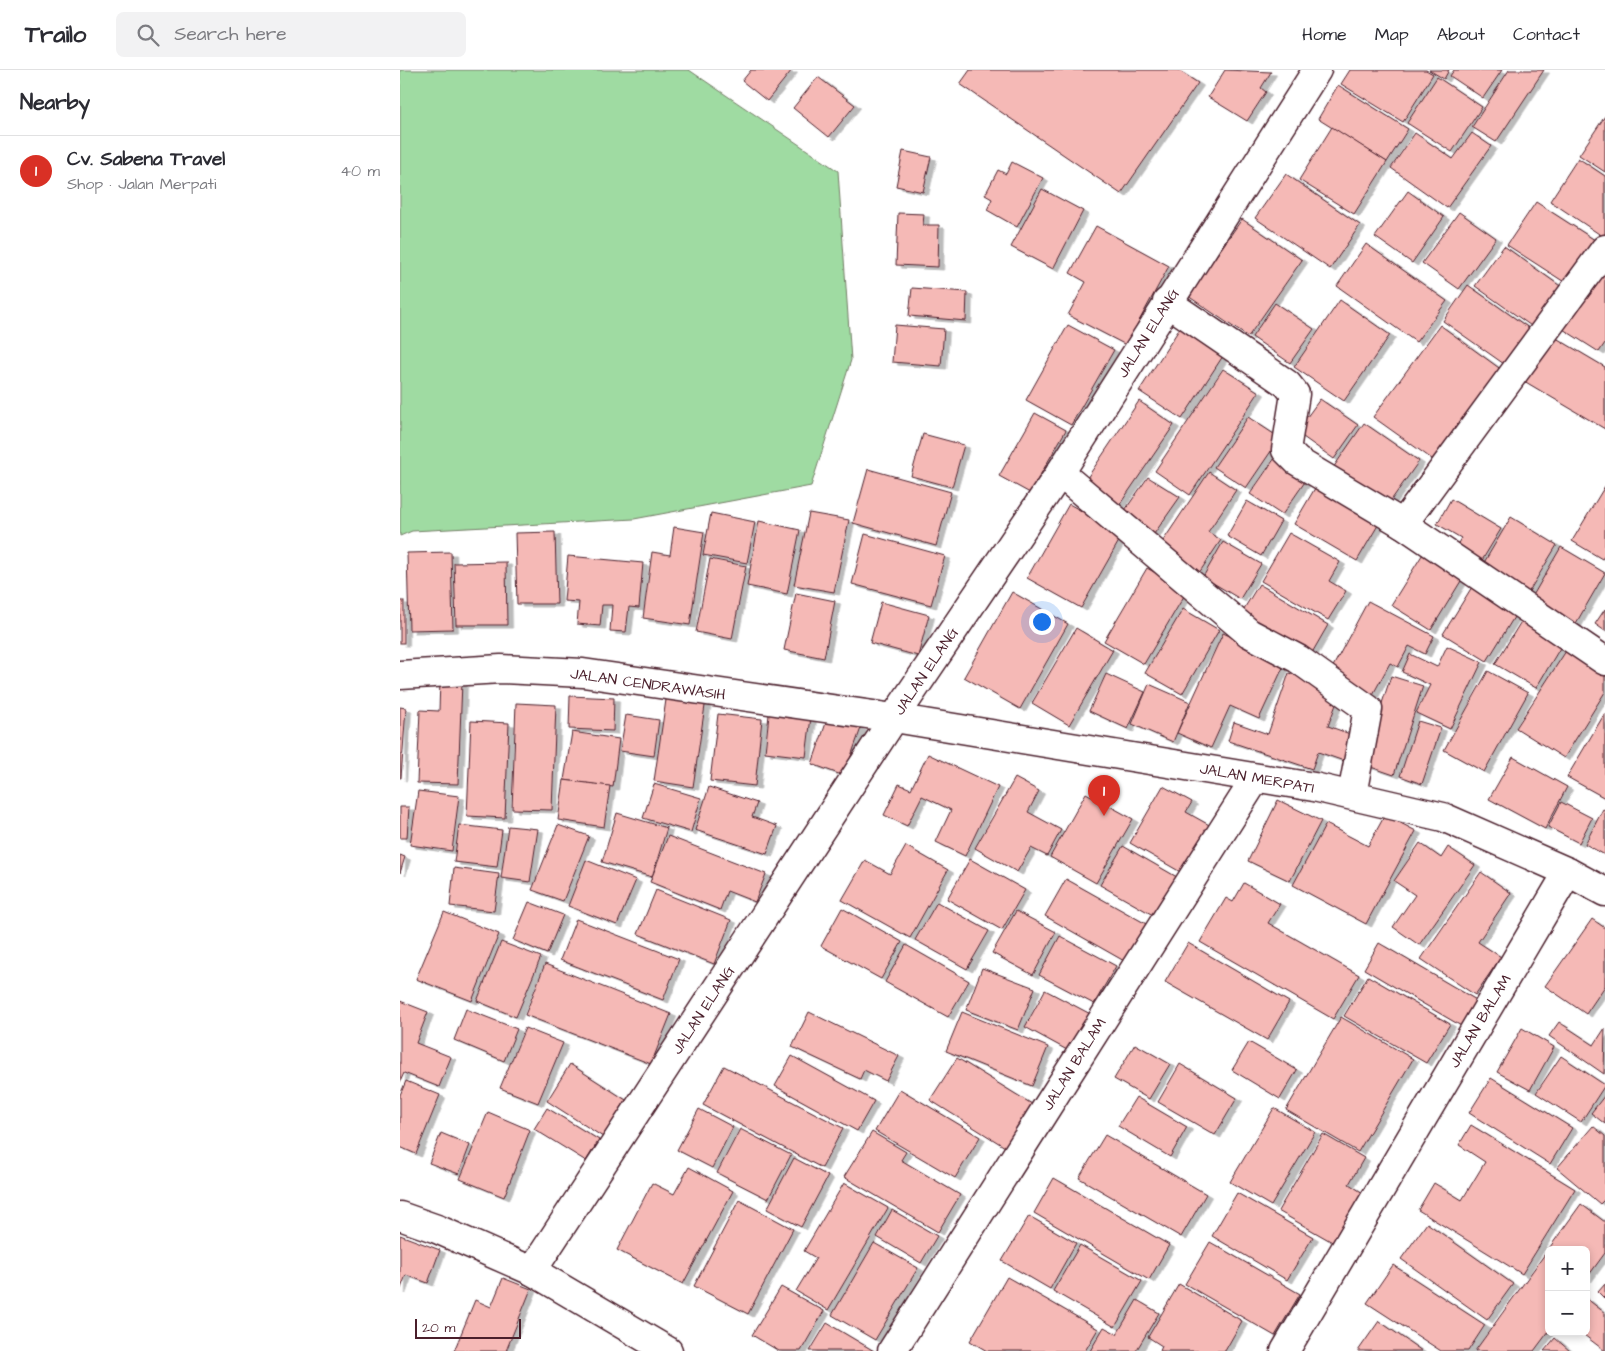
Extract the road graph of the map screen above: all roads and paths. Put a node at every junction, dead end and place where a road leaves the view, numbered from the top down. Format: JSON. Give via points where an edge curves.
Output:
{"nodes":[{"id":1,"x":1317,"y":70,"type":"edge"},
{"id":2,"x":1605,"y":249,"type":"edge"},
{"id":3,"x":1167,"y":302,"type":"junction"},
{"id":4,"x":1060,"y":473,"type":"junction"},
{"id":5,"x":1403,"y":524,"type":"junction"},
{"id":6,"x":1605,"y":661,"type":"edge"},
{"id":7,"x":400,"y":675,"type":"edge"},
{"id":8,"x":894,"y":718,"type":"junction"},
{"id":9,"x":1256,"y":778,"type":"junction"},
{"id":10,"x":1352,"y":795,"type":"junction"},
{"id":11,"x":1568,"y":872,"type":"junction"},
{"id":12,"x":1605,"y":892,"type":"edge"},
{"id":13,"x":400,"y":1216,"type":"edge"},
{"id":14,"x":532,"y":1271,"type":"junction"},
{"id":15,"x":668,"y":1351,"type":"edge"},
{"id":16,"x":892,"y":1351,"type":"edge"},
{"id":17,"x":1285,"y":1351,"type":"edge"}],
"edges":[{"from":1,"to":3,"type":"street","name":"JALAN ELANG"},
{"from":2,"to":5,"type":"street"},
{"from":3,"to":4,"type":"street","name":"JALAN ELANG"},
{"from":3,"to":5,"type":"street","via":[[1287,384],[1295,394],[1286,450],[1298,461]]},
{"from":4,"to":8,"type":"street","name":"JALAN ELANG"},
{"from":4,"to":10,"type":"street","via":[[1249,633],[1298,659],[1368,709]]},
{"from":5,"to":6,"type":"street"},
{"from":7,"to":8,"type":"street","name":"JALAN CENDRAWASIH","via":[[501,669],[583,673]]},
{"from":8,"to":9,"type":"street","name":"JALAN MERPATI"},
{"from":8,"to":14,"type":"street","name":"JALAN ELANG"},
{"from":9,"to":10,"type":"street","name":"JALAN MERPATI"},
{"from":9,"to":16,"type":"street","name":"JALAN BALAM"},
{"from":10,"to":11,"type":"street","name":"JALAN MERPATI","via":[[1442,817]]},
{"from":11,"to":12,"type":"street","name":"JALAN MERPATI"},
{"from":11,"to":17,"type":"street","name":"JALAN BALAM"},
{"from":13,"to":14,"type":"street"},
{"from":14,"to":15,"type":"street"}]}
